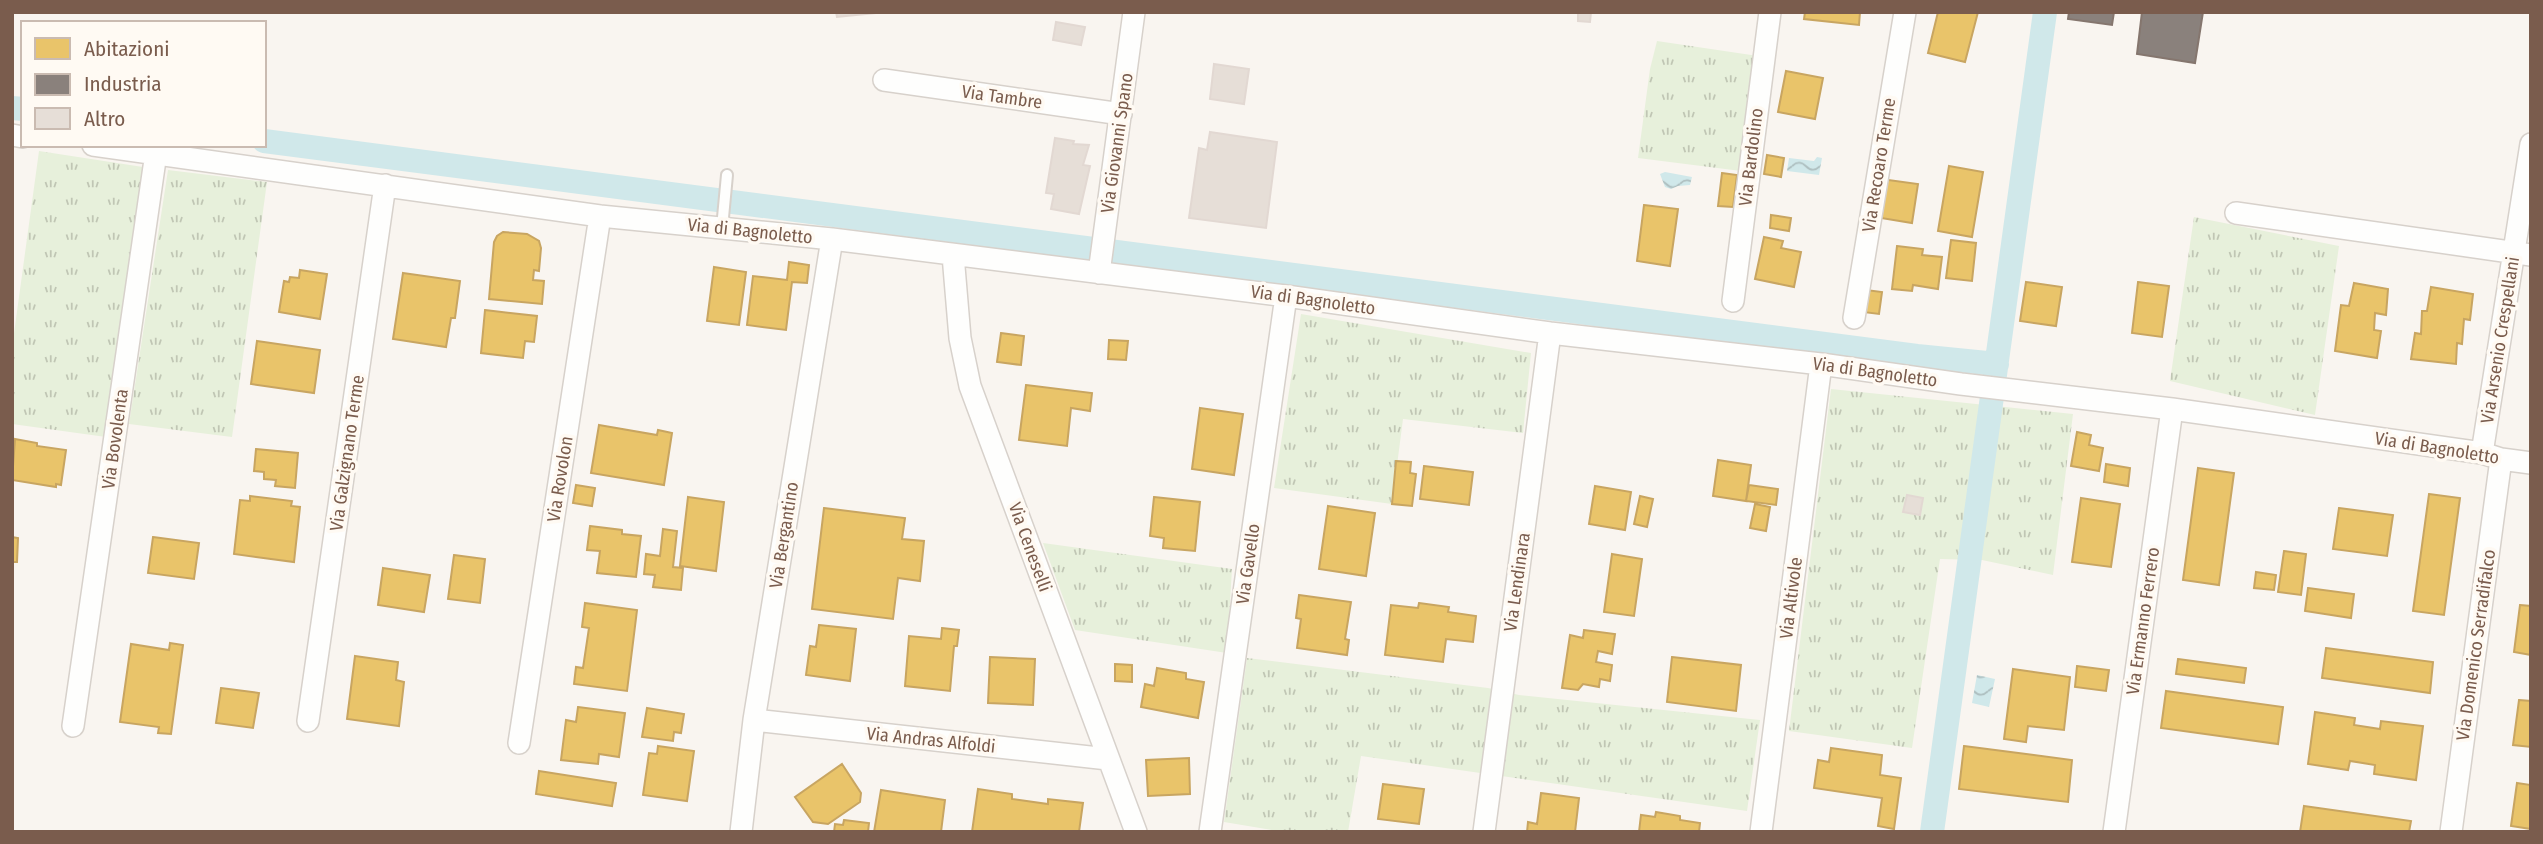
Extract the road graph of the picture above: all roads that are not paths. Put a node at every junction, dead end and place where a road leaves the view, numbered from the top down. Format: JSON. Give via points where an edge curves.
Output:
{"nodes":[{"id":1,"x":1134,"y":12,"type":"edge"},
{"id":2,"x":1770,"y":12,"type":"edge"},
{"id":3,"x":1905,"y":12,"type":"edge"},
{"id":4,"x":884,"y":80,"type":"dead end"},
{"id":5,"x":1121,"y":114,"type":"junction"},
{"id":6,"x":2531,"y":145,"type":"edge"},
{"id":7,"x":109,"y":147,"type":"edge"},
{"id":8,"x":156,"y":153,"type":"junction"},
{"id":9,"x":727,"y":175,"type":"dead end"},
{"id":10,"x":385,"y":185,"type":"junction"},
{"id":11,"x":2236,"y":213,"type":"dead end"},
{"id":12,"x":600,"y":216,"type":"junction"},
{"id":13,"x":723,"y":220,"type":"junction"},
{"id":14,"x":832,"y":239,"type":"junction"},
{"id":15,"x":2522,"y":254,"type":"edge"},
{"id":16,"x":953,"y":255,"type":"junction"},
{"id":17,"x":1100,"y":266,"type":"junction"},
{"id":18,"x":1286,"y":296,"type":"junction"},
{"id":19,"x":1733,"y":301,"type":"dead end"},
{"id":20,"x":1854,"y":318,"type":"dead end"},
{"id":21,"x":1550,"y":333,"type":"junction"},
{"id":22,"x":1821,"y":364,"type":"junction"},
{"id":23,"x":2172,"y":410,"type":"junction"},
{"id":24,"x":2491,"y":456,"type":"junction"},
{"id":25,"x":2531,"y":463,"type":"edge"},
{"id":26,"x":754,"y":720,"type":"junction"},
{"id":27,"x":308,"y":721,"type":"dead end"},
{"id":28,"x":74,"y":726,"type":"dead end"},
{"id":29,"x":519,"y":743,"type":"dead end"},
{"id":30,"x":1108,"y":759,"type":"junction"},
{"id":31,"x":741,"y":832,"type":"edge"},
{"id":32,"x":1136,"y":832,"type":"edge"},
{"id":33,"x":1210,"y":832,"type":"edge"},
{"id":34,"x":1484,"y":832,"type":"edge"},
{"id":35,"x":1761,"y":832,"type":"edge"},
{"id":36,"x":2114,"y":832,"type":"edge"},
{"id":37,"x":2451,"y":832,"type":"edge"}],
"edges":[{"from":1,"to":5,"type":"street","name":"Via Giovanni Spano"},
{"from":2,"to":19,"type":"street","name":"Via Bardolino"},
{"from":3,"to":20,"type":"street","name":"Via Recoaro Terme"},
{"from":4,"to":5,"type":"street","name":"Via Tambre"},
{"from":5,"to":17,"type":"street","name":"Via Giovanni Spano"},
{"from":6,"to":15,"type":"street","name":"Via Arsenio Crespellani"},
{"from":7,"to":8,"type":"street","name":"Via di Bagnoletto"},
{"from":8,"to":10,"type":"street","name":"Via di Bagnoletto"},
{"from":8,"to":28,"type":"street","name":"Via Bovolenta"},
{"from":9,"to":13,"type":"lane"},
{"from":10,"to":12,"type":"street","name":"Via di Bagnoletto"},
{"from":10,"to":27,"type":"street","name":"Via Galzignano Terme"},
{"from":11,"to":15,"type":"street"},
{"from":12,"to":13,"type":"street","name":"Via di Bagnoletto"},
{"from":12,"to":29,"type":"street","name":"Via Rovolon"},
{"from":13,"to":14,"type":"street","name":"Via di Bagnoletto"},
{"from":14,"to":16,"type":"street","name":"Via di Bagnoletto"},
{"from":14,"to":26,"type":"street","name":"Via Bergantino"},
{"from":15,"to":24,"type":"street","name":"Via Arsenio Crespellani"},
{"from":16,"to":17,"type":"street","name":"Via di Bagnoletto"},
{"from":16,"to":30,"type":"street","name":"Via Ceneselli","via":[[960,338],[970,386]]},
{"from":17,"to":18,"type":"street","name":"Via di Bagnoletto"},
{"from":18,"to":21,"type":"street","name":"Via di Bagnoletto"},
{"from":18,"to":33,"type":"street","name":"Via Gavello"},
{"from":21,"to":22,"type":"street","name":"Via di Bagnoletto"},
{"from":21,"to":34,"type":"street","name":"Via Lendinara"},
{"from":22,"to":23,"type":"street","name":"Via di Bagnoletto"},
{"from":22,"to":35,"type":"street","name":"Via Altivole"},
{"from":23,"to":24,"type":"street","name":"Via di Bagnoletto"},
{"from":23,"to":36,"type":"street","name":"Via Ermanno Ferrero"},
{"from":24,"to":25,"type":"street","name":"Via di Bagnoletto"},
{"from":24,"to":37,"type":"street","name":"Via Domenico Serradifalco"},
{"from":26,"to":30,"type":"street","name":"Via Andras Alfoldi"},
{"from":26,"to":31,"type":"street","name":"Via Bergantino"},
{"from":30,"to":32,"type":"street","name":"Via Ceneselli"}]}
